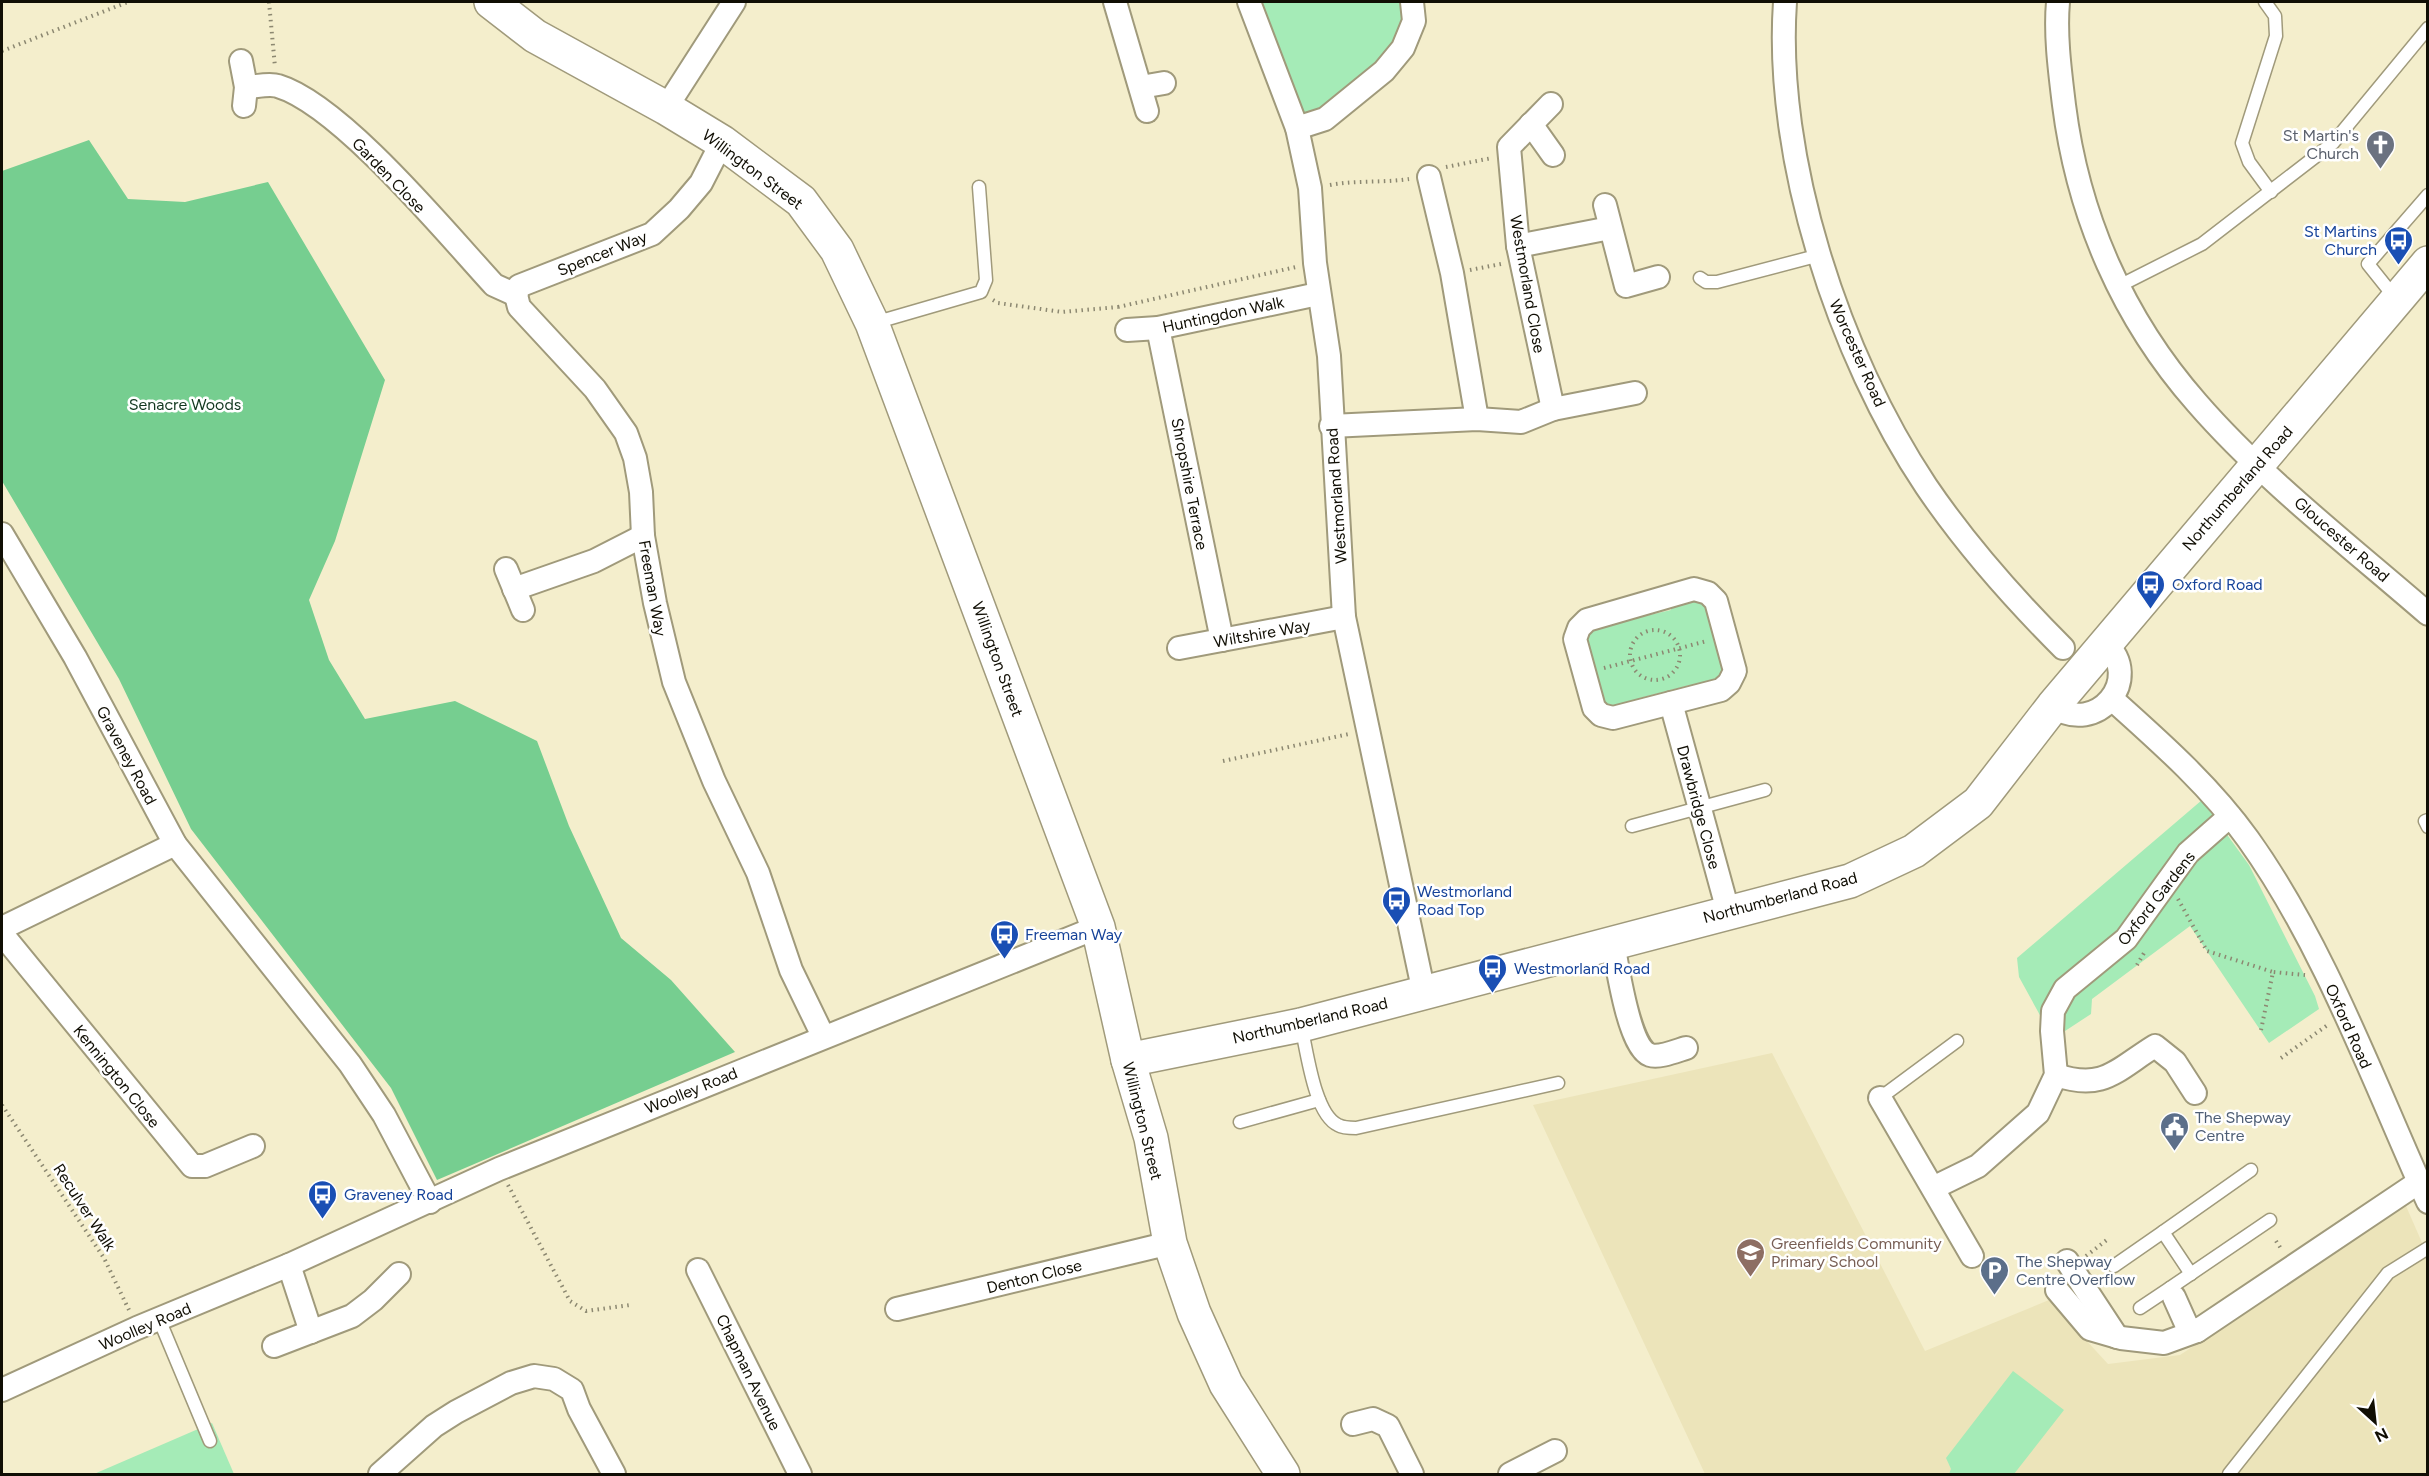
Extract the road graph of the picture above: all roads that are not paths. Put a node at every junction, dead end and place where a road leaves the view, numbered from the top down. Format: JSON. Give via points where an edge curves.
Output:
{"nodes":[{"id":1,"x":491,"y":2,"type":"edge"},
{"id":2,"x":734,"y":2,"type":"edge"},
{"id":3,"x":1115,"y":2,"type":"edge"},
{"id":4,"x":1249,"y":2,"type":"edge"},
{"id":5,"x":1412,"y":2,"type":"edge"},
{"id":6,"x":1785,"y":2,"type":"edge"},
{"id":7,"x":2058,"y":2,"type":"edge"},
{"id":8,"x":2265,"y":2,"type":"edge"},
{"id":9,"x":2427,"y":28,"type":"edge"},
{"id":10,"x":241,"y":61,"type":"dead end"},
{"id":11,"x":1164,"y":83,"type":"dead end"},
{"id":12,"x":1141,"y":87,"type":"junction"},
{"id":13,"x":1551,"y":104,"type":"dead end"},
{"id":14,"x":666,"y":108,"type":"junction"},
{"id":15,"x":1148,"y":111,"type":"dead end"},
{"id":16,"x":1531,"y":124,"type":"junction"},
{"id":17,"x":1297,"y":128,"type":"junction"},
{"id":18,"x":722,"y":142,"type":"junction"},
{"id":19,"x":1554,"y":154,"type":"dead end"},
{"id":20,"x":1429,"y":177,"type":"dead end"},
{"id":21,"x":979,"y":187,"type":"dead end"},
{"id":22,"x":2271,"y":192,"type":"junction"},
{"id":23,"x":2427,"y":195,"type":"edge"},
{"id":24,"x":1605,"y":205,"type":"dead end"},
{"id":25,"x":1610,"y":228,"type":"junction"},
{"id":26,"x":1520,"y":254,"type":"junction"},
{"id":27,"x":1820,"y":255,"type":"junction"},
{"id":28,"x":2427,"y":263,"type":"edge"},
{"id":29,"x":1658,"y":277,"type":"dead end"},
{"id":30,"x":1700,"y":278,"type":"dead end"},
{"id":31,"x":2117,"y":287,"type":"junction"},
{"id":32,"x":1318,"y":294,"type":"junction"},
{"id":33,"x":516,"y":295,"type":"junction"},
{"id":34,"x":2396,"y":299,"type":"junction"},
{"id":35,"x":872,"y":323,"type":"junction"},
{"id":36,"x":1158,"y":328,"type":"junction"},
{"id":37,"x":1127,"y":330,"type":"road end"},
{"id":38,"x":1635,"y":393,"type":"dead end"},
{"id":39,"x":1552,"y":409,"type":"junction"},
{"id":40,"x":1477,"y":419,"type":"junction"},
{"id":41,"x":1331,"y":426,"type":"junction"},
{"id":42,"x":2256,"y":464,"type":"junction"},
{"id":43,"x":2,"y":534,"type":"edge"},
{"id":44,"x":643,"y":536,"type":"junction"},
{"id":45,"x":523,"y":610,"type":"dead end"},
{"id":46,"x":2427,"y":614,"type":"edge"},
{"id":47,"x":1344,"y":617,"type":"junction"},
{"id":48,"x":1221,"y":640,"type":"junction"},
{"id":49,"x":2105,"y":643,"type":"junction"},
{"id":50,"x":1179,"y":648,"type":"dead end"},
{"id":51,"x":2063,"y":648,"type":"dead end"},
{"id":52,"x":2112,"y":699,"type":"junction"},
{"id":53,"x":1671,"y":703,"type":"junction"},
{"id":54,"x":2053,"y":706,"type":"junction"},
{"id":55,"x":1765,"y":790,"type":"dead end"},
{"id":56,"x":1700,"y":808,"type":"junction"},
{"id":57,"x":2230,"y":816,"type":"junction"},
{"id":58,"x":2427,"y":820,"type":"edge"},
{"id":59,"x":1632,"y":826,"type":"dead end"},
{"id":60,"x":2427,"y":827,"type":"edge"},
{"id":61,"x":175,"y":844,"type":"junction"},
{"id":62,"x":1728,"y":912,"type":"junction"},
{"id":63,"x":1098,"y":927,"type":"junction"},
{"id":64,"x":2,"y":928,"type":"edge"},
{"id":65,"x":2,"y":934,"type":"edge"},
{"id":66,"x":1613,"y":943,"type":"junction"},
{"id":67,"x":1424,"y":993,"type":"junction"},
{"id":68,"x":1301,"y":1025,"type":"junction"},
{"id":69,"x":823,"y":1036,"type":"junction"},
{"id":70,"x":1957,"y":1041,"type":"dead end"},
{"id":71,"x":1686,"y":1048,"type":"dead end"},
{"id":72,"x":1128,"y":1060,"type":"junction"},
{"id":73,"x":2056,"y":1075,"type":"junction"},
{"id":74,"x":1558,"y":1083,"type":"dead end"},
{"id":75,"x":2195,"y":1093,"type":"dead end"},
{"id":76,"x":1880,"y":1098,"type":"joint"},
{"id":77,"x":1318,"y":1100,"type":"junction"},
{"id":78,"x":1240,"y":1122,"type":"dead end"},
{"id":79,"x":253,"y":1146,"type":"dead end"},
{"id":80,"x":2251,"y":1170,"type":"dead end"},
{"id":81,"x":1933,"y":1188,"type":"junction"},
{"id":82,"x":2423,"y":1192,"type":"edge"},
{"id":83,"x":430,"y":1202,"type":"junction"},
{"id":84,"x":2270,"y":1220,"type":"dead end"},
{"id":85,"x":2163,"y":1232,"type":"junction"},
{"id":86,"x":1170,"y":1243,"type":"junction"},
{"id":87,"x":2427,"y":1248,"type":"edge"},
{"id":88,"x":1972,"y":1256,"type":"dead end"},
{"id":89,"x":2067,"y":1262,"type":"dead end"},
{"id":90,"x":289,"y":1265,"type":"junction"},
{"id":91,"x":2114,"y":1266,"type":"dead end"},
{"id":92,"x":698,"y":1270,"type":"dead end"},
{"id":93,"x":2191,"y":1274,"type":"junction"},
{"id":94,"x":399,"y":1275,"type":"dead end"},
{"id":95,"x":2057,"y":1290,"type":"dead end"},
{"id":96,"x":2172,"y":1293,"type":"junction"},
{"id":97,"x":2140,"y":1308,"type":"dead end"},
{"id":98,"x":897,"y":1309,"type":"dead end"},
{"id":99,"x":159,"y":1319,"type":"junction"},
{"id":100,"x":2197,"y":1331,"type":"junction"},
{"id":101,"x":310,"y":1332,"type":"junction"},
{"id":102,"x":2118,"y":1337,"type":"junction"},
{"id":103,"x":274,"y":1346,"type":"dead end"},
{"id":104,"x":2,"y":1390,"type":"edge"},
{"id":105,"x":1353,"y":1424,"type":"dead end"},
{"id":106,"x":210,"y":1442,"type":"dead end"},
{"id":107,"x":1555,"y":1451,"type":"dead end"},
{"id":108,"x":380,"y":1474,"type":"edge"},
{"id":109,"x":614,"y":1474,"type":"edge"},
{"id":110,"x":800,"y":1474,"type":"edge"},
{"id":111,"x":1283,"y":1474,"type":"edge"},
{"id":112,"x":1412,"y":1474,"type":"edge"},
{"id":113,"x":1510,"y":1474,"type":"edge"},
{"id":114,"x":2229,"y":1474,"type":"edge"}],
"edges":[{"from":1,"to":14,"type":"street","name":"Willington Street","via":[[535,36]]},
{"from":2,"to":14,"type":"street"},
{"from":3,"to":12,"type":"street"},
{"from":4,"to":17,"type":"street","name":"Westmorland Road"},
{"from":5,"to":17,"type":"street","via":[[1414,21],[1403,48],[1384,71],[1325,119]]},
{"from":6,"to":27,"type":"street","name":"Worcester Road","via":[[1785,87],[1798,173]]},
{"from":7,"to":31,"type":"street","name":"Gloucester Road","via":[[2061,82],[2073,167]]},
{"from":8,"to":22,"type":"lane","via":[[2275,16],[2276,36],[2242,143],[2249,162]]},
{"from":9,"to":22,"type":"lane","via":[[2333,143]]},
{"from":10,"to":33,"type":"street","name":"Garden Close","via":[[245,97],[277,85],[307,100],[344,128],[384,167],[495,285]]},
{"from":11,"to":12,"type":"street"},
{"from":12,"to":15,"type":"street"},
{"from":13,"to":16,"type":"street","name":"Westmorland Close"},
{"from":14,"to":18,"type":"street","name":"Willington Street"},
{"from":16,"to":19,"type":"street"},
{"from":16,"to":26,"type":"street","name":"Westmorland Close","via":[[1509,147]]},
{"from":17,"to":32,"type":"street","name":"Westmorland Road","via":[[1310,188]]},
{"from":18,"to":33,"type":"street","name":"Spencer Way","via":[[702,183],[652,234],[519,286]]},
{"from":18,"to":35,"type":"street","name":"Willington Street","via":[[801,201],[837,250]]},
{"from":20,"to":40,"type":"street","via":[[1452,273]]},
{"from":21,"to":35,"type":"lane","via":[[986,280],[981,292]]},
{"from":22,"to":31,"type":"lane","via":[[2202,244]]},
{"from":23,"to":34,"type":"lane","via":[[2368,264]]},
{"from":24,"to":25,"type":"street"},
{"from":25,"to":26,"type":"street"},
{"from":25,"to":29,"type":"street","via":[[1626,286]]},
{"from":26,"to":39,"type":"street","name":"Westmorland Close"},
{"from":27,"to":30,"type":"lane","via":[[1717,282]]},
{"from":27,"to":51,"type":"street","name":"Worcester Road","via":[[1870,383],[1926,486],[1985,565]]},
{"from":28,"to":34,"type":"street","name":"Northumberland Road"},
{"from":31,"to":42,"type":"street","name":"Gloucester Road","via":[[2197,404]]},
{"from":32,"to":36,"type":"street","name":"Huntingdon Walk"},
{"from":32,"to":41,"type":"street","name":"Westmorland Road","via":[[1329,356]]},
{"from":33,"to":44,"type":"street","name":"Freeman Way","via":[[519,307],[595,389],[626,433],[641,492]]},
{"from":34,"to":42,"type":"street","name":"Northumberland Road"},
{"from":35,"to":63,"type":"street","name":"Willington Street"},
{"from":36,"to":37,"type":"street","name":"Huntingdon Walk"},
{"from":36,"to":48,"type":"street","name":"Shropshire Terrace"},
{"from":38,"to":39,"type":"street"},
{"from":39,"to":40,"type":"street","via":[[1521,422]]},
{"from":40,"to":41,"type":"street"},
{"from":41,"to":47,"type":"street","name":"Westmorland Road"},
{"from":42,"to":46,"type":"street","name":"Gloucester Road"},
{"from":42,"to":49,"type":"street","name":"Northumberland Road"},
{"from":43,"to":61,"type":"street","name":"Graveney Road","via":[[75,657]]},
{"from":44,"to":45,"type":"street","via":[[594,561],[510,579]]},
{"from":44,"to":69,"type":"street","name":"Freeman Way","via":[[674,682],[714,781],[758,873],[791,970]]},
{"from":47,"to":48,"type":"street","name":"Wiltshire Way"},
{"from":47,"to":67,"type":"street","name":"Westmorland Road"},
{"from":48,"to":50,"type":"street","name":"Wiltshire Way"},
{"from":49,"to":52,"type":"street","via":[[2113,650],[2119,666],[2119,684]]},
{"from":49,"to":54,"type":"street","name":"Northumberland Road"},
{"from":52,"to":54,"type":"street","via":[[2083,715],[2061,712]]},
{"from":52,"to":57,"type":"street","name":"Oxford Road","via":[[2176,758]]},
{"from":53,"to":53,"type":"street","via":[[1613,718],[1601,715],[1594,708],[1575,639],[1579,628],[1587,620],[1694,590],[1708,593],[1716,601],[1735,671],[1721,690]]},
{"from":53,"to":56,"type":"street","name":"Drawbridge Close"},
{"from":54,"to":62,"type":"street","name":"Northumberland Road","via":[[1978,803],[1914,851],[1850,881]]},
{"from":55,"to":56,"type":"lane"},
{"from":56,"to":59,"type":"lane"},
{"from":56,"to":62,"type":"street","name":"Drawbridge Close"},
{"from":57,"to":73,"type":"street","name":"Oxford Gardens","via":[[2188,853],[2126,939],[2065,989],[2053,1011]]},
{"from":57,"to":82,"type":"street","name":"Oxford Road","via":[[2298,918]]},
{"from":58,"to":60,"type":"lane"},
{"from":61,"to":64,"type":"street"},
{"from":61,"to":83,"type":"street","name":"Graveney Road","via":[[350,1064],[384,1115]]},
{"from":62,"to":66,"type":"street","name":"Northumberland Road"},
{"from":63,"to":69,"type":"street","name":"Woolley Road"},
{"from":63,"to":72,"type":"street","name":"Willington Street"},
{"from":65,"to":79,"type":"street","name":"Kennington Close","via":[[192,1166],[205,1166]]},
{"from":66,"to":67,"type":"street","name":"Northumberland Road"},
{"from":66,"to":71,"type":"street","via":[[1632,1029],[1643,1052],[1653,1056]]},
{"from":67,"to":68,"type":"street","name":"Northumberland Road"},
{"from":68,"to":72,"type":"street","name":"Northumberland Road"},
{"from":68,"to":77,"type":"lane"},
{"from":69,"to":83,"type":"street","name":"Woolley Road","via":[[499,1169]]},
{"from":70,"to":76,"type":"lane"},
{"from":72,"to":86,"type":"street","name":"Willington Street","via":[[1151,1138]]},
{"from":73,"to":75,"type":"street","via":[[2085,1083],[2097,1082],[2155,1046],[2175,1062]]},
{"from":73,"to":81,"type":"street","via":[[2038,1113],[1978,1166]]},
{"from":74,"to":77,"type":"lane","via":[[1356,1128],[1338,1125],[1326,1116]]},
{"from":76,"to":81,"type":"street"},
{"from":77,"to":78,"type":"lane"},
{"from":80,"to":85,"type":"lane"},
{"from":81,"to":88,"type":"street"},
{"from":82,"to":100,"type":"street"},
{"from":83,"to":90,"type":"street","name":"Woolley Road"},
{"from":84,"to":93,"type":"lane"},
{"from":85,"to":91,"type":"lane"},
{"from":85,"to":93,"type":"lane"},
{"from":86,"to":98,"type":"street","name":"Denton Close"},
{"from":86,"to":111,"type":"street","name":"Willington Street","via":[[1194,1313],[1226,1384]]},
{"from":87,"to":114,"type":"lane","via":[[2388,1273]]},
{"from":89,"to":102,"type":"street"},
{"from":90,"to":99,"type":"street","name":"Woolley Road"},
{"from":90,"to":101,"type":"street"},
{"from":92,"to":110,"type":"street","name":"Chapman Avenue"},
{"from":93,"to":96,"type":"lane"},
{"from":94,"to":101,"type":"street","via":[[352,1316]]},
{"from":95,"to":102,"type":"street","via":[[2090,1329]]},
{"from":96,"to":97,"type":"lane"},
{"from":96,"to":100,"type":"street","via":[[2187,1326]]},
{"from":99,"to":104,"type":"street","name":"Woolley Road"},
{"from":99,"to":106,"type":"lane"},
{"from":100,"to":102,"type":"street","via":[[2164,1343]]},
{"from":101,"to":103,"type":"street"},
{"from":105,"to":112,"type":"street","via":[[1373,1419],[1388,1426]]},
{"from":107,"to":113,"type":"street"},
{"from":108,"to":109,"type":"street","via":[[434,1426],[511,1383],[534,1376],[554,1378],[572,1390]]}]}
